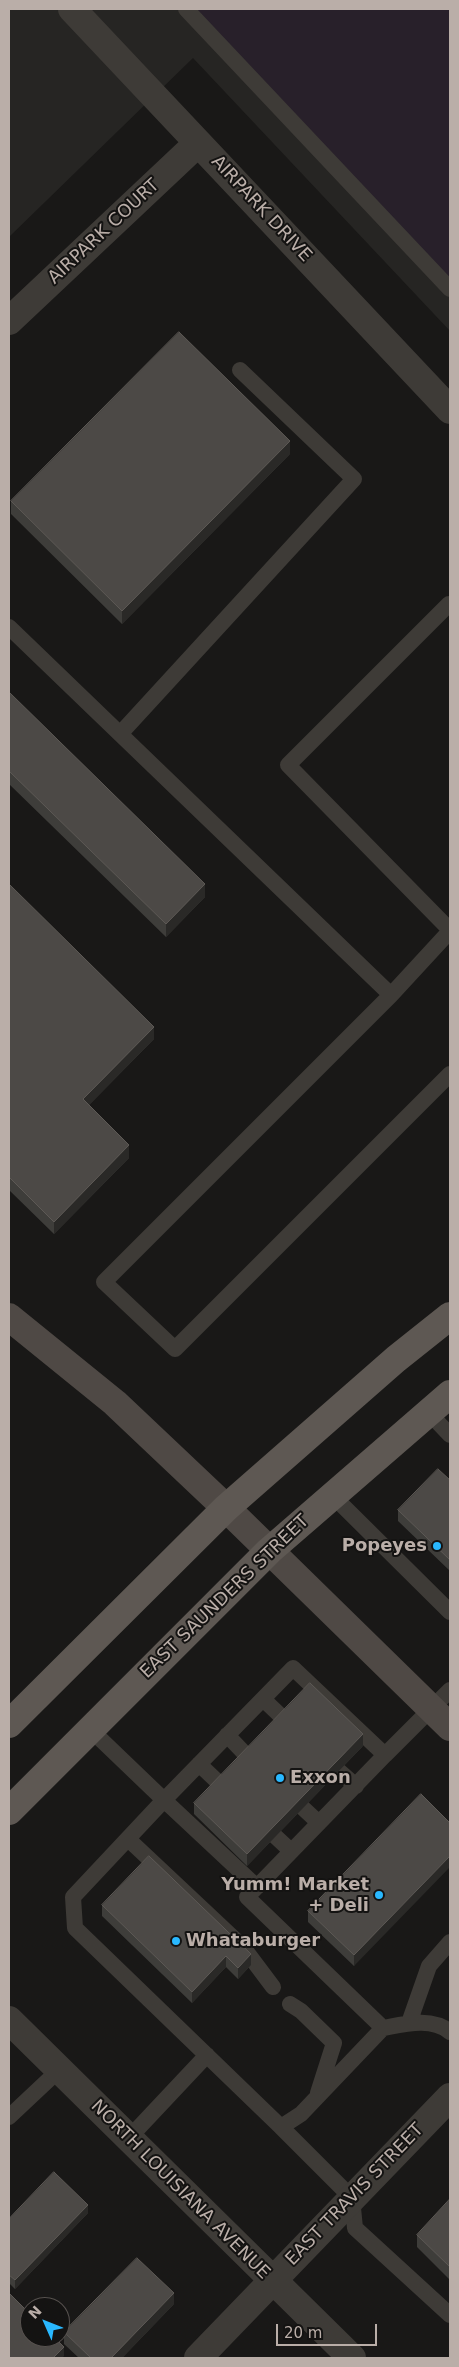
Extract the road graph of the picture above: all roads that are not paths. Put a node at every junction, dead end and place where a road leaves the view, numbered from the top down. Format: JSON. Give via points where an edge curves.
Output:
{"nodes":[{"id":1,"x":72,"y":9,"type":"edge"},
{"id":2,"x":186,"y":9,"type":"edge"},
{"id":3,"x":198,"y":142,"type":"junction"},
{"id":4,"x":450,"y":289,"type":"edge"},
{"id":5,"x":9,"y":321,"type":"edge"},
{"id":6,"x":240,"y":370,"type":"dead end"},
{"id":7,"x":450,"y":410,"type":"edge"},
{"id":8,"x":449,"y":604,"type":"edge"},
{"id":9,"x":9,"y":627,"type":"edge"},
{"id":10,"x":120,"y":734,"type":"junction"},
{"id":11,"x":450,"y":931,"type":"edge"},
{"id":12,"x":391,"y":995,"type":"junction"},
{"id":13,"x":450,"y":1074,"type":"edge"},
{"id":14,"x":450,"y":1316,"type":"edge"},
{"id":15,"x":9,"y":1317,"type":"edge"},
{"id":16,"x":450,"y":1394,"type":"edge"},
{"id":17,"x":429,"y":1413,"type":"junction"},
{"id":18,"x":450,"y":1435,"type":"edge"},
{"id":19,"x":333,"y":1496,"type":"junction"},
{"id":20,"x":226,"y":1508,"type":"junction"},
{"id":21,"x":269,"y":1552,"type":"junction"},
{"id":22,"x":450,"y":1612,"type":"edge"},
{"id":23,"x":262,"y":1699,"type":"junction"},
{"id":24,"x":444,"y":1709,"type":"edge"},
{"id":25,"x":285,"y":1720,"type":"edge"},
{"id":26,"x":9,"y":1724,"type":"edge"},
{"id":27,"x":90,"y":1729,"type":"junction"},
{"id":28,"x":226,"y":1735,"type":"junction"},
{"id":29,"x":385,"y":1755,"type":"junction"},
{"id":30,"x":248,"y":1757,"type":"edge"},
{"id":31,"x":199,"y":1764,"type":"junction"},
{"id":32,"x":339,"y":1771,"type":"edge"},
{"id":33,"x":221,"y":1785,"type":"edge"},
{"id":34,"x":356,"y":1786,"type":"junction"},
{"id":35,"x":164,"y":1800,"type":"junction"},
{"id":36,"x":303,"y":1808,"type":"edge"},
{"id":37,"x":9,"y":1811,"type":"edge"},
{"id":38,"x":319,"y":1823,"type":"junction"},
{"id":39,"x":276,"y":1836,"type":"edge"},
{"id":40,"x":128,"y":1839,"type":"junction"},
{"id":41,"x":291,"y":1851,"type":"junction"},
{"id":42,"x":257,"y":1887,"type":"junction"},
{"id":43,"x":450,"y":1942,"type":"edge"},
{"id":44,"x":273,"y":1986,"type":"dead end"},
{"id":45,"x":290,"y":2004,"type":"dead end"},
{"id":46,"x":9,"y":2020,"type":"edge"},
{"id":47,"x":409,"y":2023,"type":"junction"},
{"id":48,"x":383,"y":2028,"type":"junction"},
{"id":49,"x":450,"y":2032,"type":"edge"},
{"id":50,"x":207,"y":2055,"type":"junction"},
{"id":51,"x":59,"y":2070,"type":"junction"},
{"id":52,"x":317,"y":2097,"type":"junction"},
{"id":53,"x":450,"y":2097,"type":"edge"},
{"id":54,"x":9,"y":2117,"type":"edge"},
{"id":55,"x":282,"y":2127,"type":"junction"},
{"id":56,"x":129,"y":2138,"type":"junction"},
{"id":57,"x":352,"y":2198,"type":"junction"},
{"id":58,"x":272,"y":2280,"type":"junction"},
{"id":59,"x":450,"y":2315,"type":"edge"},
{"id":60,"x":198,"y":2358,"type":"edge"},
{"id":61,"x":352,"y":2358,"type":"edge"}],
"edges":[{"from":1,"to":3,"type":"street","name":"AIRPARK DRIVE"},
{"from":2,"to":4,"type":"lane"},
{"from":3,"to":5,"type":"street","name":"AIRPARK COURT"},
{"from":3,"to":7,"type":"street","name":"AIRPARK DRIVE"},
{"from":6,"to":10,"type":"lane","via":[[354,479]]},
{"from":8,"to":11,"type":"lane","via":[[288,765]]},
{"from":9,"to":10,"type":"lane"},
{"from":10,"to":12,"type":"lane"},
{"from":11,"to":12,"type":"lane"},
{"from":12,"to":13,"type":"lane","via":[[104,1282],[175,1349]]},
{"from":14,"to":20,"type":"main road"},
{"from":15,"to":20,"type":"main road","via":[[116,1403]]},
{"from":16,"to":17,"type":"main road","name":"EAST SAUNDERS STREET"},
{"from":17,"to":18,"type":"lane"},
{"from":17,"to":19,"type":"main road","name":"EAST SAUNDERS STREET"},
{"from":19,"to":21,"type":"main road","name":"EAST SAUNDERS STREET"},
{"from":19,"to":22,"type":"lane"},
{"from":20,"to":21,"type":"main road"},
{"from":20,"to":26,"type":"main road"},
{"from":21,"to":24,"type":"main road"},
{"from":21,"to":27,"type":"main road","name":"EAST SAUNDERS STREET"},
{"from":23,"to":25,"type":"lane"},
{"from":23,"to":28,"type":"lane"},
{"from":23,"to":29,"type":"lane","via":[[293,1668]]},
{"from":24,"to":29,"type":"lane"},
{"from":27,"to":35,"type":"lane"},
{"from":27,"to":37,"type":"main road","name":"EAST SAUNDERS STREET"},
{"from":28,"to":30,"type":"lane"},
{"from":28,"to":31,"type":"lane"},
{"from":29,"to":34,"type":"lane"},
{"from":31,"to":33,"type":"lane"},
{"from":31,"to":35,"type":"lane"},
{"from":32,"to":34,"type":"lane"},
{"from":34,"to":38,"type":"lane"},
{"from":35,"to":40,"type":"lane"},
{"from":35,"to":42,"type":"lane"},
{"from":36,"to":38,"type":"lane"},
{"from":38,"to":41,"type":"lane"},
{"from":39,"to":41,"type":"lane"},
{"from":40,"to":44,"type":"lane","via":[[243,1947]]},
{"from":40,"to":50,"type":"lane","via":[[73,1897],[75,1928]]},
{"from":41,"to":42,"type":"lane"},
{"from":42,"to":48,"type":"lane","via":[[247,1897]]},
{"from":43,"to":47,"type":"lane","via":[[429,1966]]},
{"from":45,"to":52,"type":"lane","via":[[301,2010],[334,2043]]},
{"from":46,"to":51,"type":"street","name":"NORTH LOUISIANA AVENUE"},
{"from":47,"to":48,"type":"lane"},
{"from":47,"to":49,"type":"lane","via":[[442,2026]]},
{"from":48,"to":52,"type":"lane"},
{"from":50,"to":55,"type":"lane"},
{"from":50,"to":56,"type":"lane"},
{"from":51,"to":54,"type":"lane"},
{"from":51,"to":56,"type":"street","name":"NORTH LOUISIANA AVENUE"},
{"from":52,"to":55,"type":"lane"},
{"from":53,"to":57,"type":"street","name":"EAST TRAVIS STREET"},
{"from":55,"to":57,"type":"lane"},
{"from":56,"to":58,"type":"street","name":"NORTH LOUISIANA AVENUE"},
{"from":57,"to":58,"type":"street","name":"EAST TRAVIS STREET"},
{"from":57,"to":59,"type":"lane","via":[[355,2228]]},
{"from":58,"to":60,"type":"street","name":"EAST TRAVIS STREET"},
{"from":58,"to":61,"type":"street","name":"NORTH LOUISIANA AVENUE"}]}
